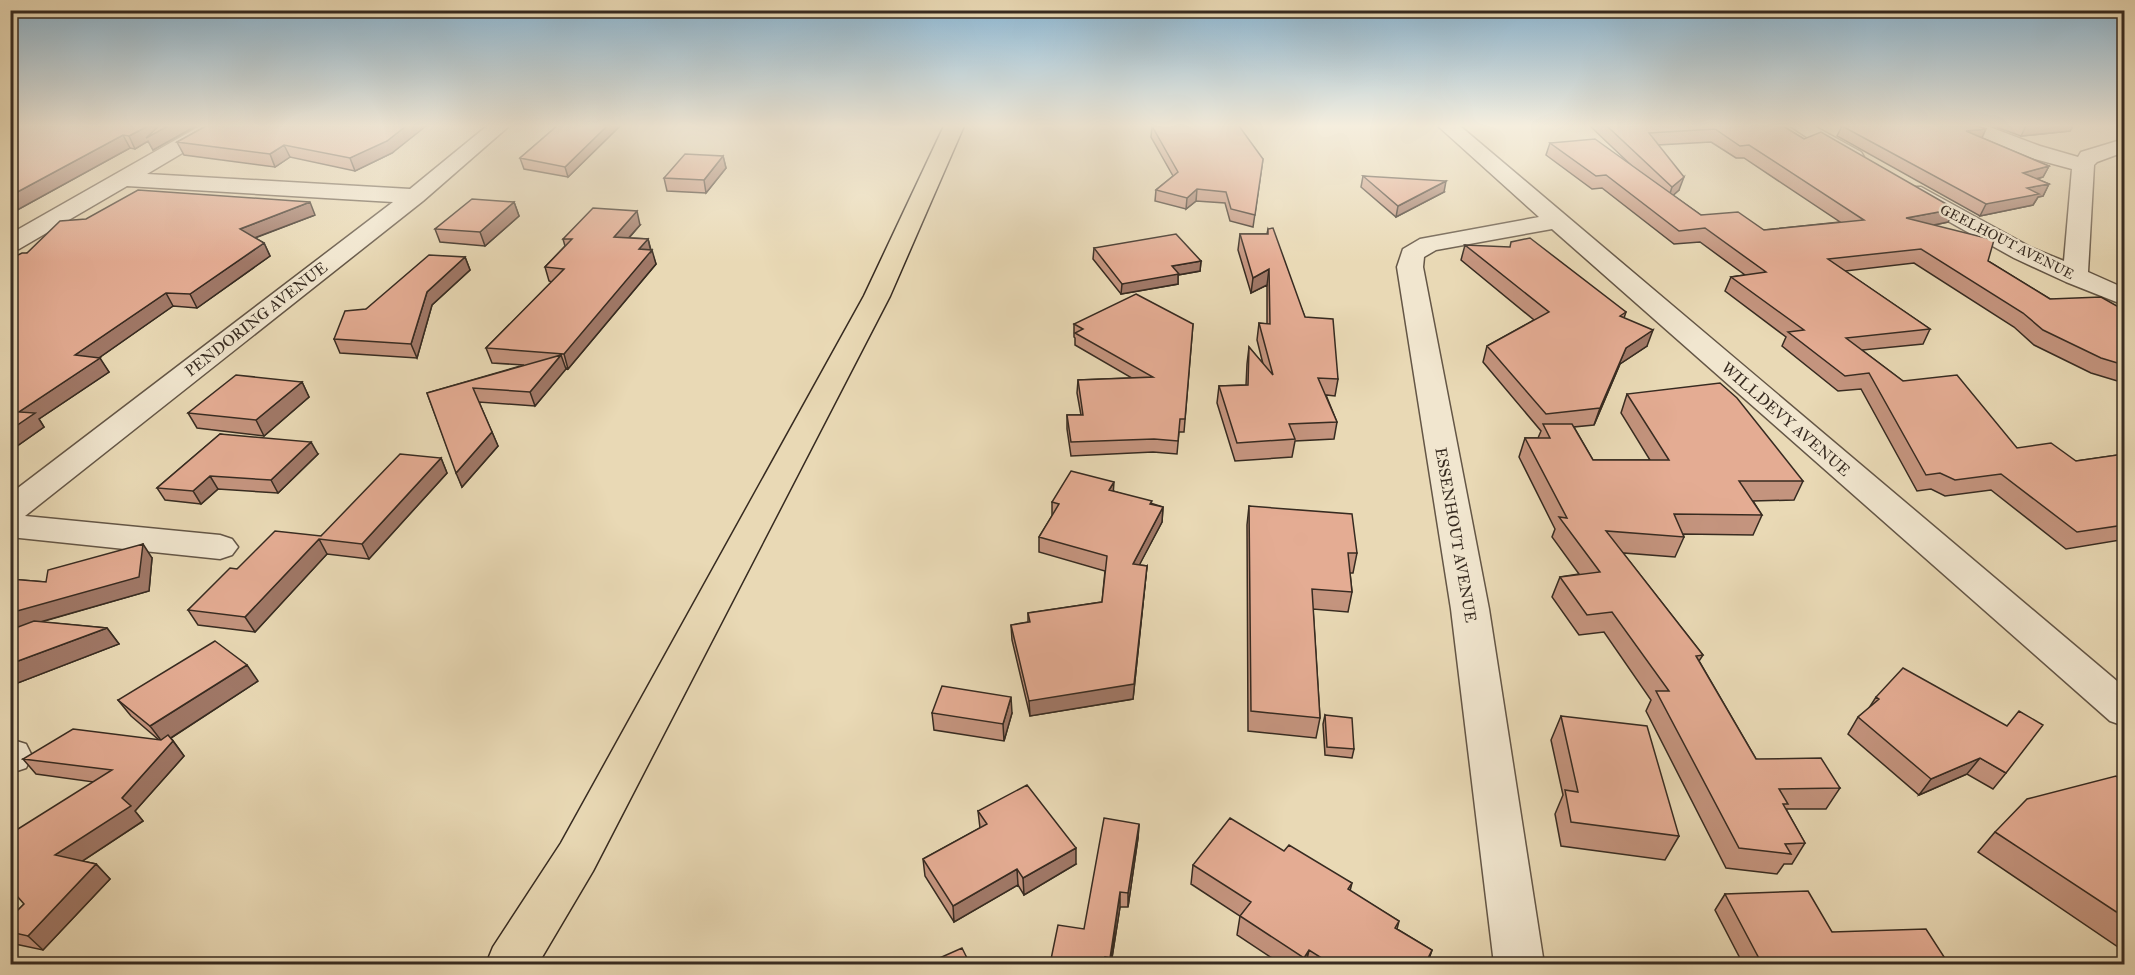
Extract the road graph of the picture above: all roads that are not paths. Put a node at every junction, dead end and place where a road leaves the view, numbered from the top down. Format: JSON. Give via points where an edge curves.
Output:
{"nodes":[{"id":1,"x":137,"y":172,"type":"edge"},
{"id":2,"x":444,"y":172,"type":"edge"},
{"id":3,"x":933,"y":172,"type":"edge"},
{"id":4,"x":1500,"y":172,"type":"edge"},
{"id":5,"x":1877,"y":172,"type":"edge"},
{"id":6,"x":2083,"y":172,"type":"edge"},
{"id":7,"x":124,"y":179,"type":"junction"},
{"id":8,"x":415,"y":195,"type":"junction"},
{"id":9,"x":1556,"y":221,"type":"junction"},
{"id":10,"x":10,"y":244,"type":"edge"},
{"id":11,"x":2075,"y":277,"type":"junction"},
{"id":12,"x":2124,"y":297,"type":"edge"},
{"id":13,"x":10,"y":511,"type":"edge"},
{"id":14,"x":10,"y":526,"type":"edge"},
{"id":15,"x":220,"y":547,"type":"dead end"},
{"id":16,"x":2124,"y":710,"type":"edge"},
{"id":17,"x":511,"y":964,"type":"edge"},
{"id":18,"x":1519,"y":964,"type":"edge"}],
"edges":[{"from":1,"to":7,"type":"street"},
{"from":2,"to":8,"type":"street","name":"PENDORING AVENUE"},
{"from":3,"to":17,"type":"highway","via":[[876,296],[577,857]]},
{"from":4,"to":9,"type":"street","name":"WILLDEVY AVENUE"},
{"from":5,"to":11,"type":"street","name":"GEELHOUT AVENUE","via":[[1980,231]]},
{"from":6,"to":11,"type":"street"},
{"from":7,"to":8,"type":"street"},
{"from":7,"to":10,"type":"street"},
{"from":8,"to":13,"type":"street","name":"PENDORING AVENUE"},
{"from":9,"to":16,"type":"street","name":"WILLDEVY AVENUE"},
{"from":9,"to":18,"type":"street","name":"ESSENHOUT AVENUE","via":[[1430,244],[1412,254],[1410,267],[1470,609]]},
{"from":11,"to":12,"type":"street","name":"GEELHOUT AVENUE"},
{"from":14,"to":15,"type":"street"}]}
